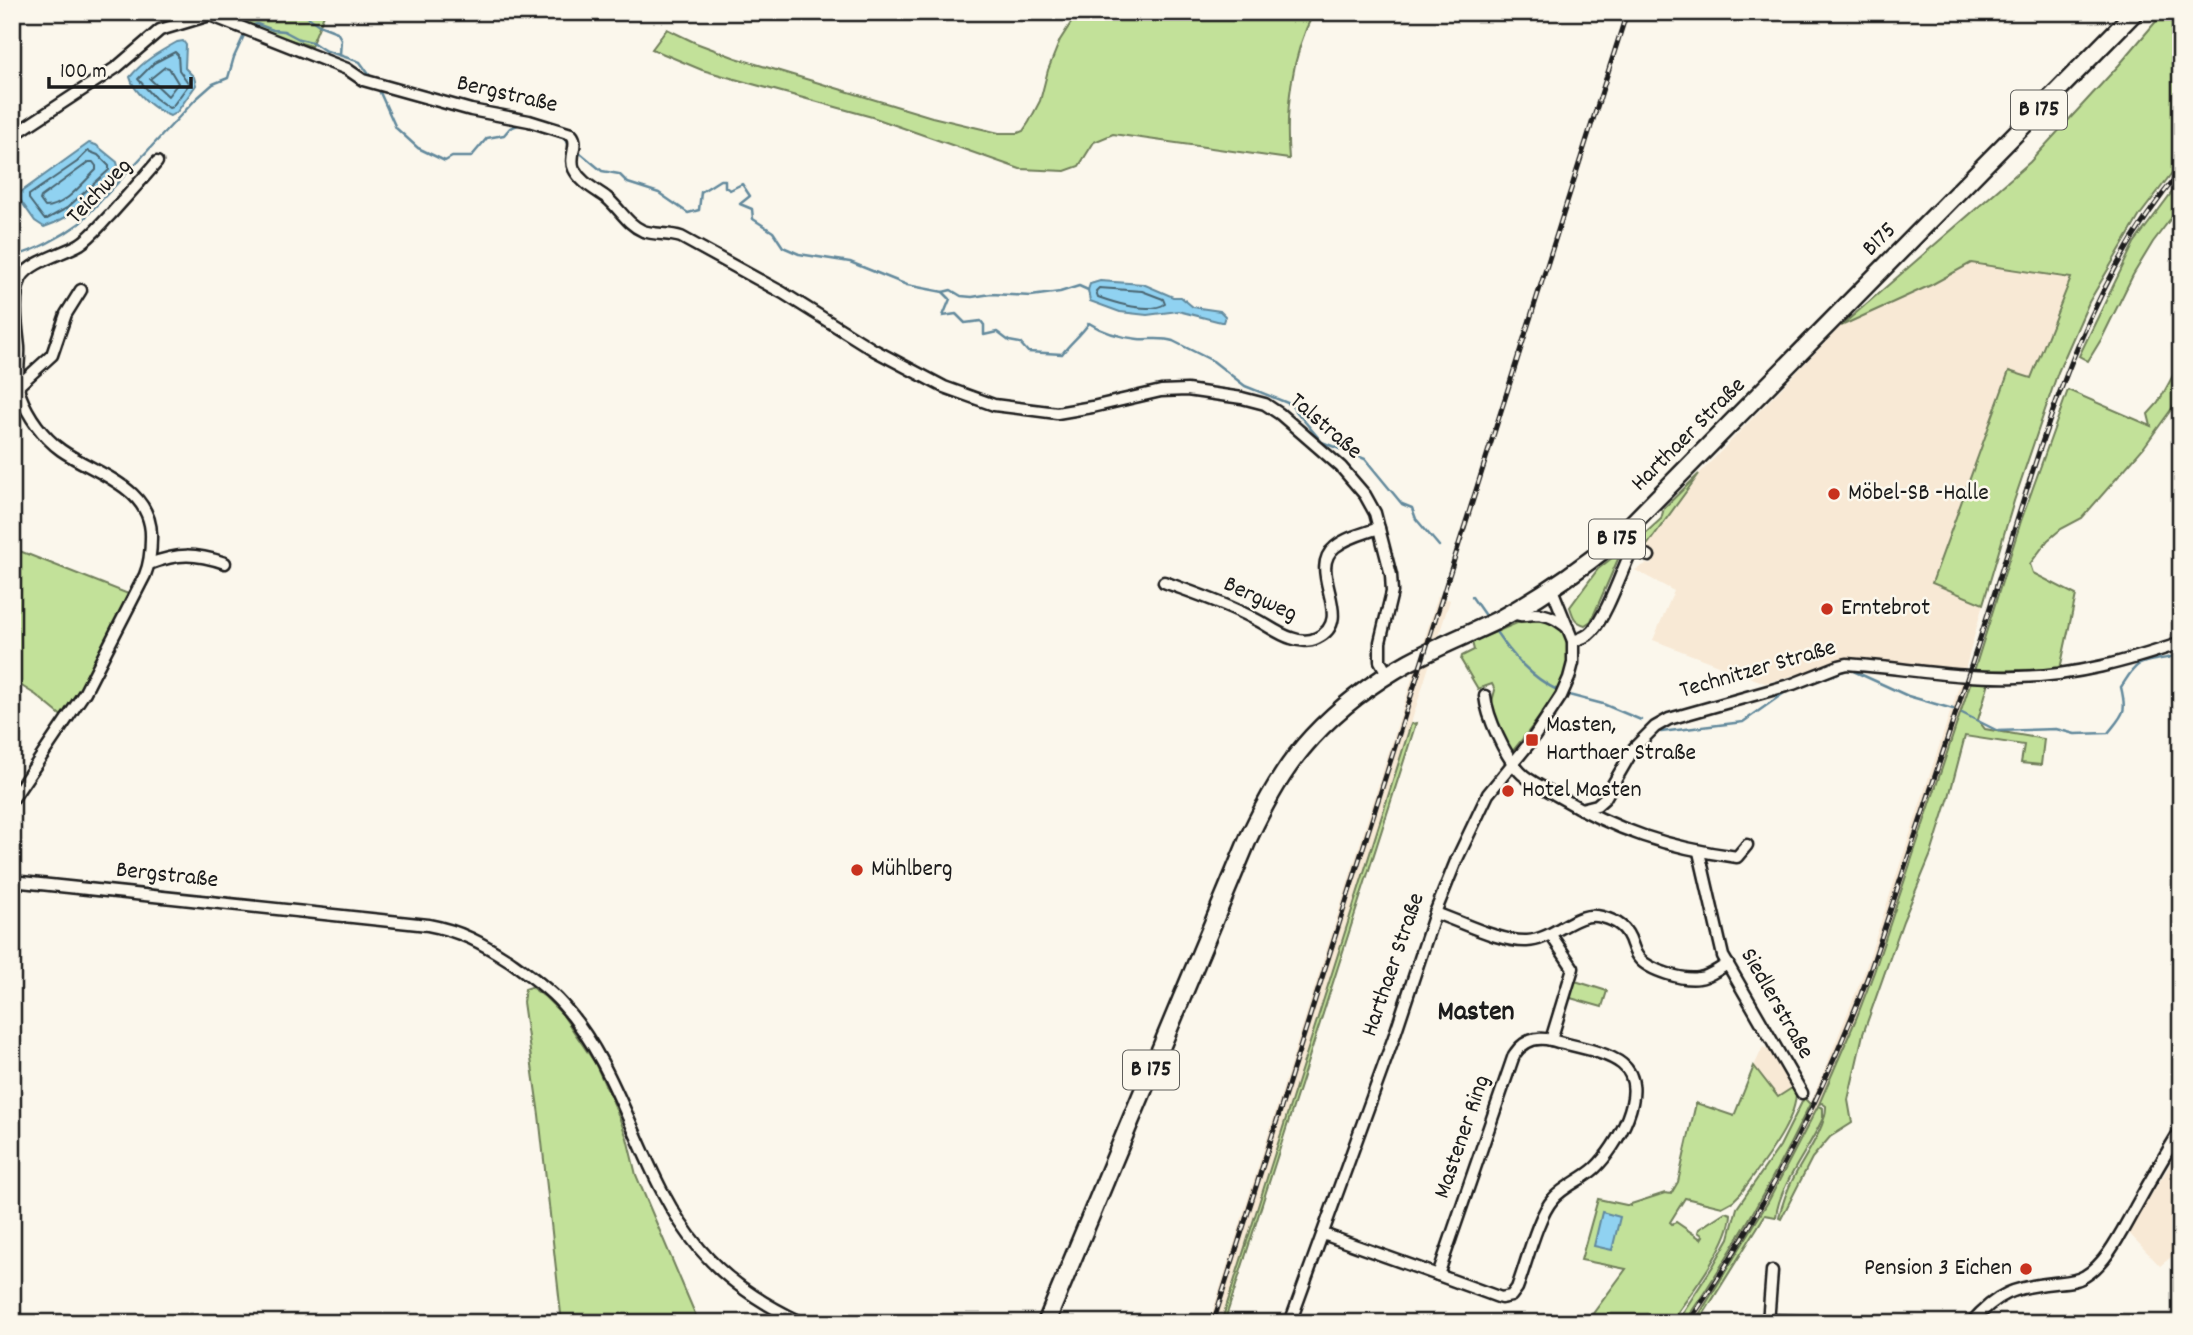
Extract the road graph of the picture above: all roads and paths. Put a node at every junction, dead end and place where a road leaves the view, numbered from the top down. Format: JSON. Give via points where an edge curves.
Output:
{"nodes":[{"id":1,"x":2135,"y":12,"type":"edge"},
{"id":2,"x":12,"y":136,"type":"edge"},
{"id":3,"x":157,"y":162,"type":"dead end"},
{"id":4,"x":81,"y":290,"type":"dead end"},
{"id":5,"x":1850,"y":303,"type":"joint"},
{"id":6,"x":18,"y":386,"type":"junction"},
{"id":7,"x":1024,"y":409,"type":"joint"},
{"id":8,"x":1379,"y":528,"type":"junction"},
{"id":9,"x":1649,"y":556,"type":"dead end"},
{"id":10,"x":225,"y":563,"type":"dead end"},
{"id":11,"x":149,"y":564,"type":"junction"},
{"id":12,"x":1164,"y":582,"type":"dead end"},
{"id":13,"x":1552,"y":589,"type":"junction"},
{"id":14,"x":1498,"y":619,"type":"junction"},
{"id":15,"x":1569,"y":629,"type":"junction"},
{"id":16,"x":1573,"y":641,"type":"junction"},
{"id":17,"x":2181,"y":643,"type":"edge"},
{"id":18,"x":1388,"y":675,"type":"junction"},
{"id":19,"x":1485,"y":696,"type":"dead end"},
{"id":20,"x":1513,"y":764,"type":"junction"},
{"id":21,"x":12,"y":800,"type":"edge"},
{"id":22,"x":1580,"y":809,"type":"junction"},
{"id":23,"x":1747,"y":845,"type":"dead end"},
{"id":24,"x":1699,"y":852,"type":"junction"},
{"id":25,"x":12,"y":881,"type":"edge"},
{"id":26,"x":1435,"y":913,"type":"junction"},
{"id":27,"x":1551,"y":935,"type":"junction"},
{"id":28,"x":1728,"y":964,"type":"junction"},
{"id":29,"x":1552,"y":1041,"type":"junction"},
{"id":30,"x":1802,"y":1093,"type":"dead end"},
{"id":31,"x":2181,"y":1129,"type":"edge"},
{"id":32,"x":1323,"y":1234,"type":"junction"},
{"id":33,"x":1772,"y":1271,"type":"dead end"},
{"id":34,"x":1438,"y":1275,"type":"junction"},
{"id":35,"x":1768,"y":1321,"type":"edge"},
{"id":36,"x":803,"y":1323,"type":"edge"},
{"id":37,"x":1046,"y":1323,"type":"edge"},
{"id":38,"x":1290,"y":1323,"type":"edge"},
{"id":39,"x":1832,"y":1323,"type":"edge"},
{"id":40,"x":1971,"y":1323,"type":"edge"}],
"edges":[{"from":1,"to":5,"type":"main road","name":"B175","number":"B 175"},
{"from":2,"to":7,"type":"street","name":"Bergstraße","via":[[117,67],[160,30],[210,15],[347,69],[363,80],[565,131],[575,138],[573,167],[581,180],[607,198],[633,226],[681,237],[944,387],[995,405]]},
{"from":3,"to":6,"type":"street","name":"Teichweg","via":[[81,243],[23,275],[16,318]]},
{"from":4,"to":6,"type":"street","via":[[66,314],[52,355]]},
{"from":5,"to":13,"type":"main road","name":"Harthaer Straße","number":"B 175","via":[[1635,522]]},
{"from":6,"to":11,"type":"street","name":"Teichweg","via":[[25,406],[51,441],[140,501],[151,532]]},
{"from":7,"to":8,"type":"street","name":"Talstraße","via":[[1056,413],[1186,390],[1265,404],[1352,478],[1375,513]]},
{"from":8,"to":12,"type":"street","name":"Bergweg","via":[[1344,541],[1329,553],[1325,570],[1334,617],[1325,632],[1309,641],[1290,638],[1235,609]]},
{"from":8,"to":18,"type":"street","name":"Talstraße","via":[[1391,575],[1392,592],[1380,642],[1380,661]]},
{"from":9,"to":16,"type":"street","via":[[1637,552],[1629,556],[1599,621],[1582,639]]},
{"from":10,"to":11,"type":"street","via":[[180,554]]},
{"from":11,"to":21,"type":"street","name":"Teichweg","via":[[85,692]]},
{"from":13,"to":14,"type":"main road","name":"Harthaer Straße","number":"B 175"},
{"from":13,"to":15,"type":"street","name":"Harthaer Straße"},
{"from":14,"to":15,"type":"street","via":[[1550,616]]},
{"from":14,"to":18,"type":"main road","name":"Harthaer Straße","number":"B 175"},
{"from":15,"to":16,"type":"street","name":"Harthaer Straße"},
{"from":16,"to":20,"type":"street","name":"Harthaer Straße","via":[[1573,663],[1562,693]]},
{"from":17,"to":22,"type":"street","name":"Technitzer Straße","via":[[2093,670],[2021,677],[1839,666],[1669,719],[1634,748],[1605,798]]},
{"from":18,"to":37,"type":"main road","number":"B 175","via":[[1312,737],[1268,797]]},
{"from":19,"to":20,"type":"street","via":[[1486,710]]},
{"from":20,"to":22,"type":"street","via":[[1522,775]]},
{"from":20,"to":26,"type":"street","name":"Harthaer Straße","via":[[1478,813]]},
{"from":22,"to":24,"type":"street","via":[[1641,836]]},
{"from":23,"to":24,"type":"street","via":[[1737,857]]},
{"from":24,"to":28,"type":"street","name":"Siedlerstraße","via":[[1720,948]]},
{"from":25,"to":36,"type":"street","name":"Bergstraße","via":[[428,925],[451,929],[491,949],[562,1004],[592,1045],[664,1194],[701,1251],[742,1288]]},
{"from":26,"to":27,"type":"street","via":[[1511,940]]},
{"from":26,"to":32,"type":"street","name":"Harthaer Straße"},
{"from":27,"to":28,"type":"street","via":[[1588,915],[1599,916],[1623,926],[1639,958],[1657,970],[1689,979]]},
{"from":27,"to":29,"type":"street","via":[[1573,968]]},
{"from":28,"to":30,"type":"street","name":"Siedlerstraße"},
{"from":29,"to":34,"type":"street","name":"Mastener Ring","via":[[1529,1040],[1514,1055]]},
{"from":29,"to":34,"type":"street","name":"Mastener Ring","via":[[1611,1057],[1628,1071],[1633,1097],[1624,1130],[1593,1170],[1552,1200],[1511,1296],[1502,1298]]},
{"from":31,"to":40,"type":"street","via":[[2113,1245],[2092,1271],[2073,1281],[2009,1291]]},
{"from":32,"to":34,"type":"street","name":"Mastener Ring"},
{"from":32,"to":38,"type":"street","name":"Harthaer Straße"},
{"from":33,"to":35,"type":"street"},
{"from":35,"to":39,"type":"street"}]}
